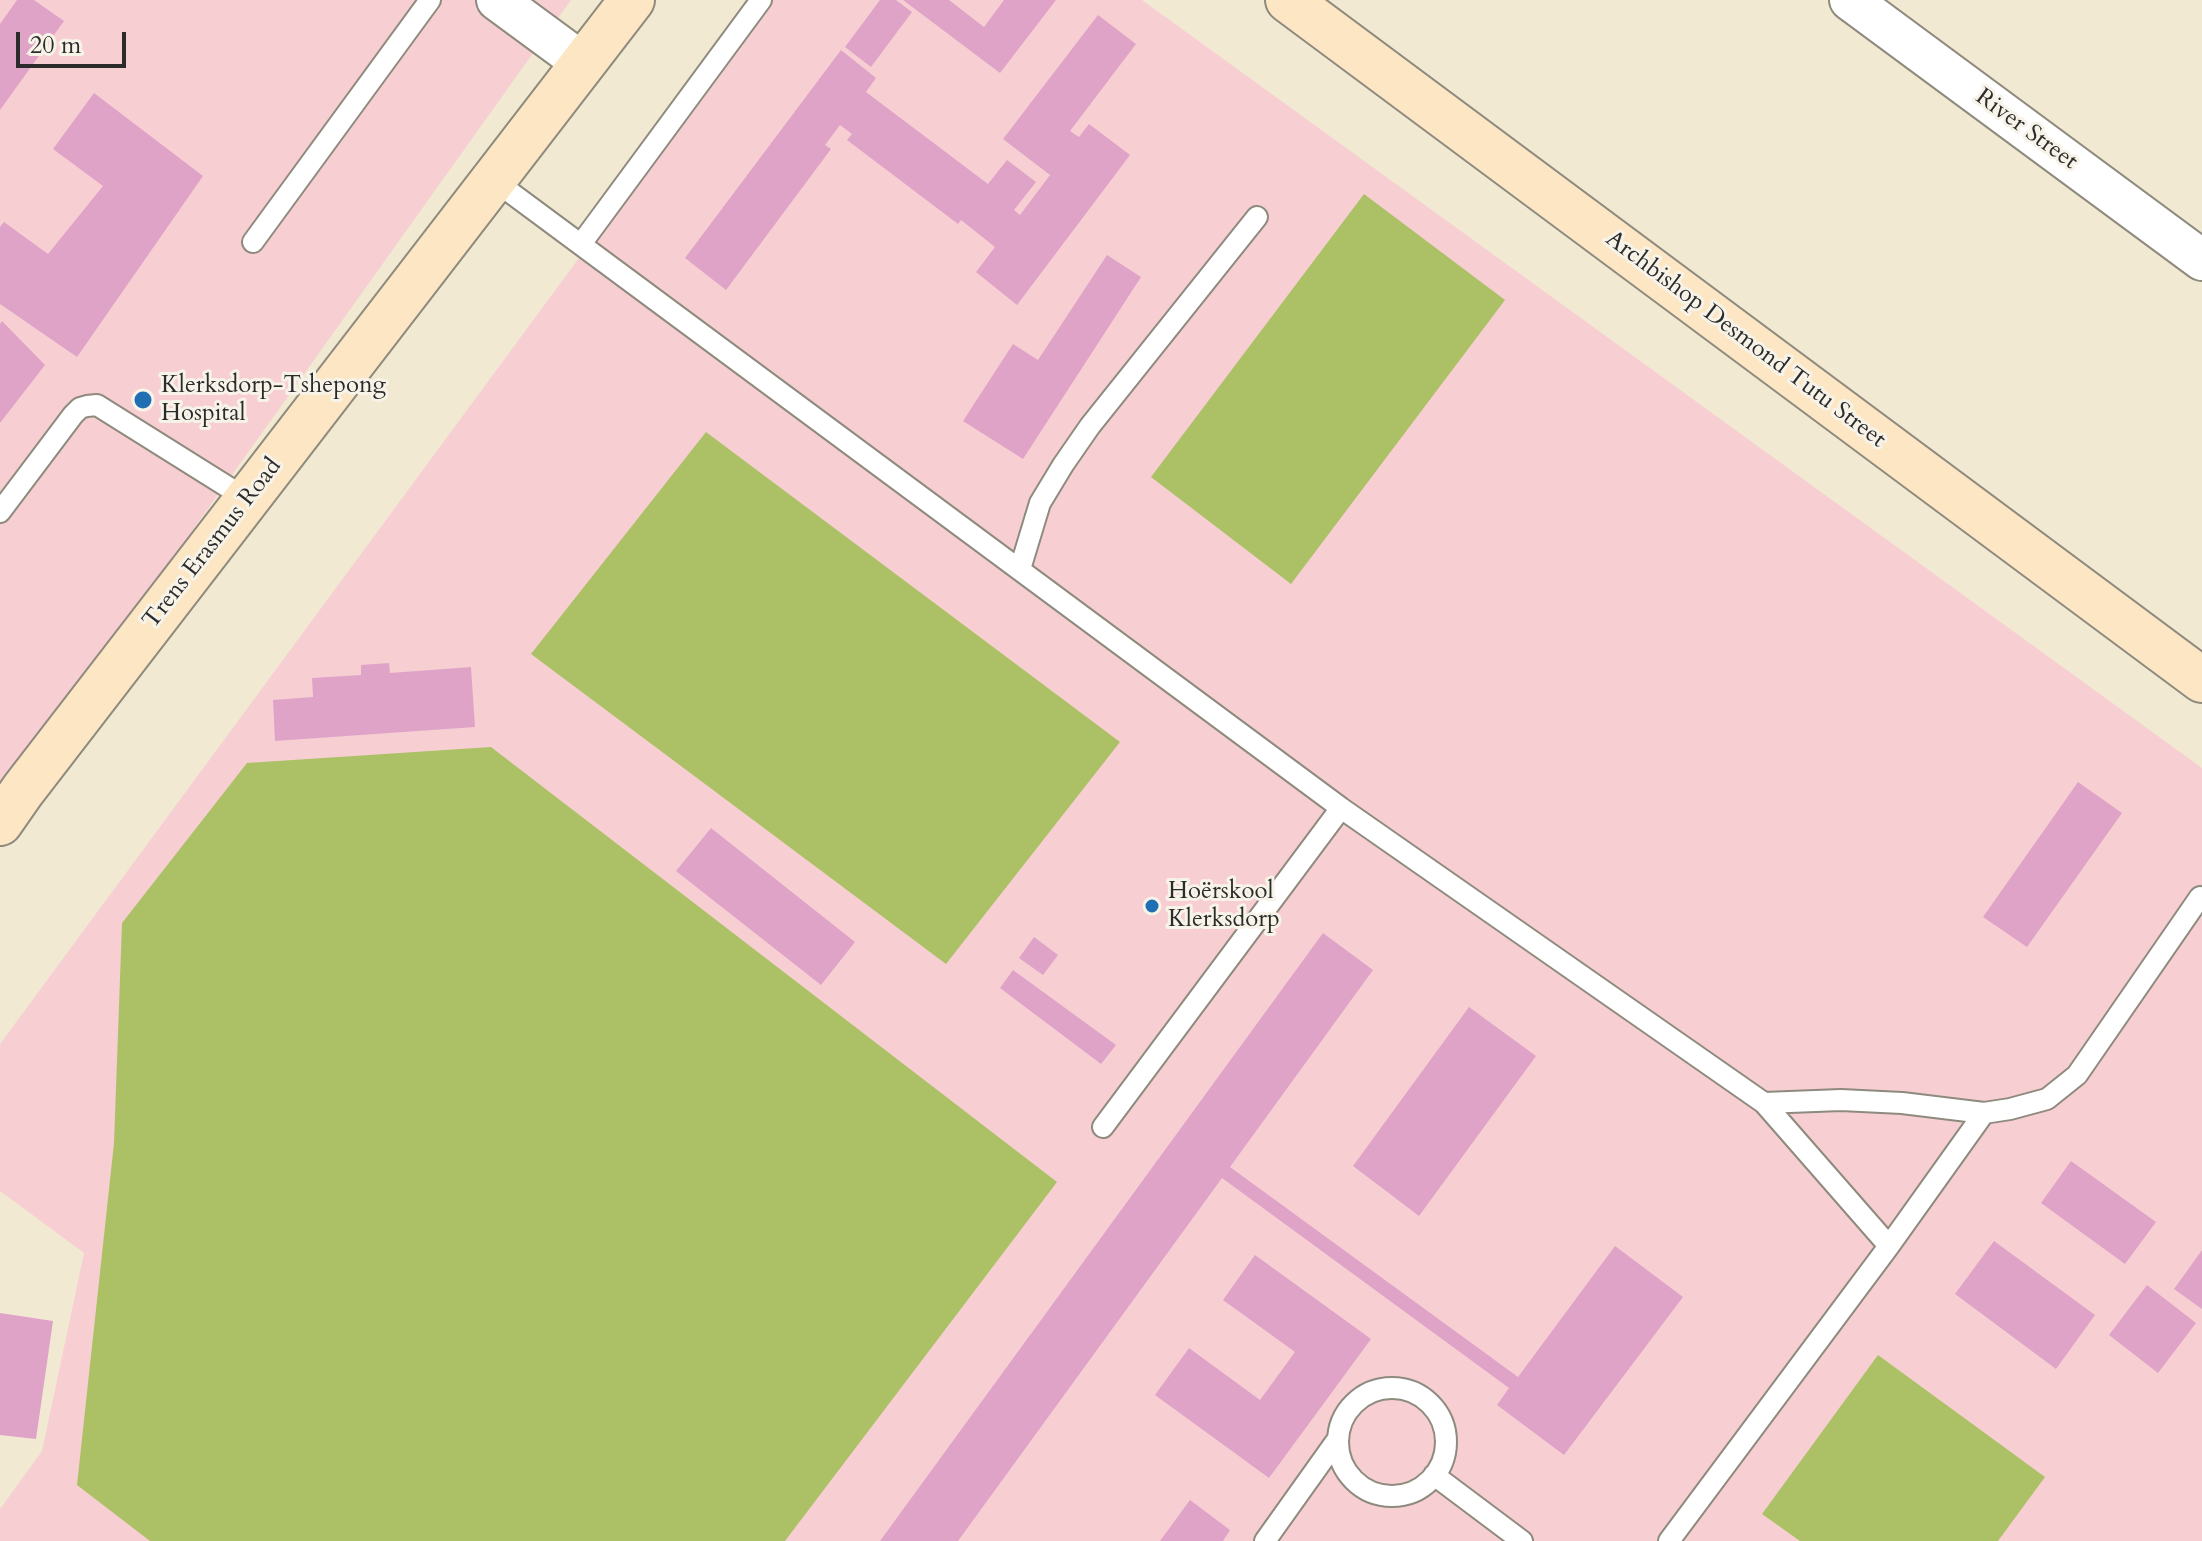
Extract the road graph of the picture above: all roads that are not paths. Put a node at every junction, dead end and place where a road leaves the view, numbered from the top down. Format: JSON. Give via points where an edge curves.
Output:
{"nodes":[{"id":1,"x":430,"y":0,"type":"edge"},
{"id":2,"x":497,"y":0,"type":"edge"},
{"id":3,"x":632,"y":0,"type":"edge"},
{"id":4,"x":761,"y":0,"type":"edge"},
{"id":5,"x":1288,"y":0,"type":"edge"},
{"id":6,"x":1850,"y":0,"type":"edge"},
{"id":7,"x":584,"y":64,"type":"junction"},
{"id":8,"x":495,"y":181,"type":"junction"},
{"id":9,"x":1257,"y":217,"type":"dead end"},
{"id":10,"x":253,"y":242,"type":"dead end"},
{"id":11,"x":581,"y":244,"type":"junction"},
{"id":12,"x":2202,"y":260,"type":"edge"},
{"id":13,"x":247,"y":499,"type":"junction"},
{"id":14,"x":0,"y":512,"type":"edge"},
{"id":15,"x":1020,"y":569,"type":"junction"},
{"id":16,"x":2202,"y":680,"type":"edge"},
{"id":17,"x":1341,"y":808,"type":"junction"},
{"id":18,"x":0,"y":823,"type":"edge"},
{"id":19,"x":2200,"y":897,"type":"edge"},
{"id":20,"x":1764,"y":1103,"type":"junction"},
{"id":21,"x":1984,"y":1113,"type":"junction"},
{"id":22,"x":1103,"y":1127,"type":"dead end"},
{"id":23,"x":1889,"y":1246,"type":"junction"},
{"id":24,"x":1337,"y":1440,"type":"junction"},
{"id":25,"x":1434,"y":1475,"type":"junction"},
{"id":26,"x":1265,"y":1541,"type":"edge"},
{"id":27,"x":1522,"y":1541,"type":"edge"},
{"id":28,"x":1669,"y":1541,"type":"edge"}],
"edges":[{"from":1,"to":10,"type":"lane"},
{"from":2,"to":7,"type":"street"},
{"from":3,"to":7,"type":"street","name":"Trens Erasmus Road"},
{"from":4,"to":11,"type":"lane"},
{"from":5,"to":16,"type":"street","name":"Archbishop Desmond Tutu Street"},
{"from":6,"to":12,"type":"street","name":"River Street"},
{"from":7,"to":8,"type":"street","name":"Trens Erasmus Road"},
{"from":8,"to":11,"type":"lane"},
{"from":8,"to":13,"type":"street","name":"Trens Erasmus Road"},
{"from":9,"to":15,"type":"lane","via":[[1063,465],[1040,503]]},
{"from":11,"to":15,"type":"lane"},
{"from":13,"to":14,"type":"lane","via":[[97,405],[73,415]]},
{"from":13,"to":18,"type":"street","name":"Trens Erasmus Road"},
{"from":15,"to":17,"type":"lane"},
{"from":17,"to":20,"type":"lane"},
{"from":17,"to":22,"type":"lane"},
{"from":19,"to":21,"type":"lane","via":[[2077,1075],[2047,1099]]},
{"from":20,"to":21,"type":"lane","via":[[1841,1100]]},
{"from":20,"to":23,"type":"lane"},
{"from":21,"to":23,"type":"lane"},
{"from":23,"to":28,"type":"lane"},
{"from":24,"to":25,"type":"lane","via":[[1348,1476],[1380,1496],[1417,1491]]},
{"from":24,"to":25,"type":"lane","via":[[1344,1417],[1358,1398],[1380,1389],[1404,1388],[1425,1398],[1441,1416],[1447,1439]]},
{"from":24,"to":26,"type":"lane"},
{"from":25,"to":27,"type":"lane"}]}
